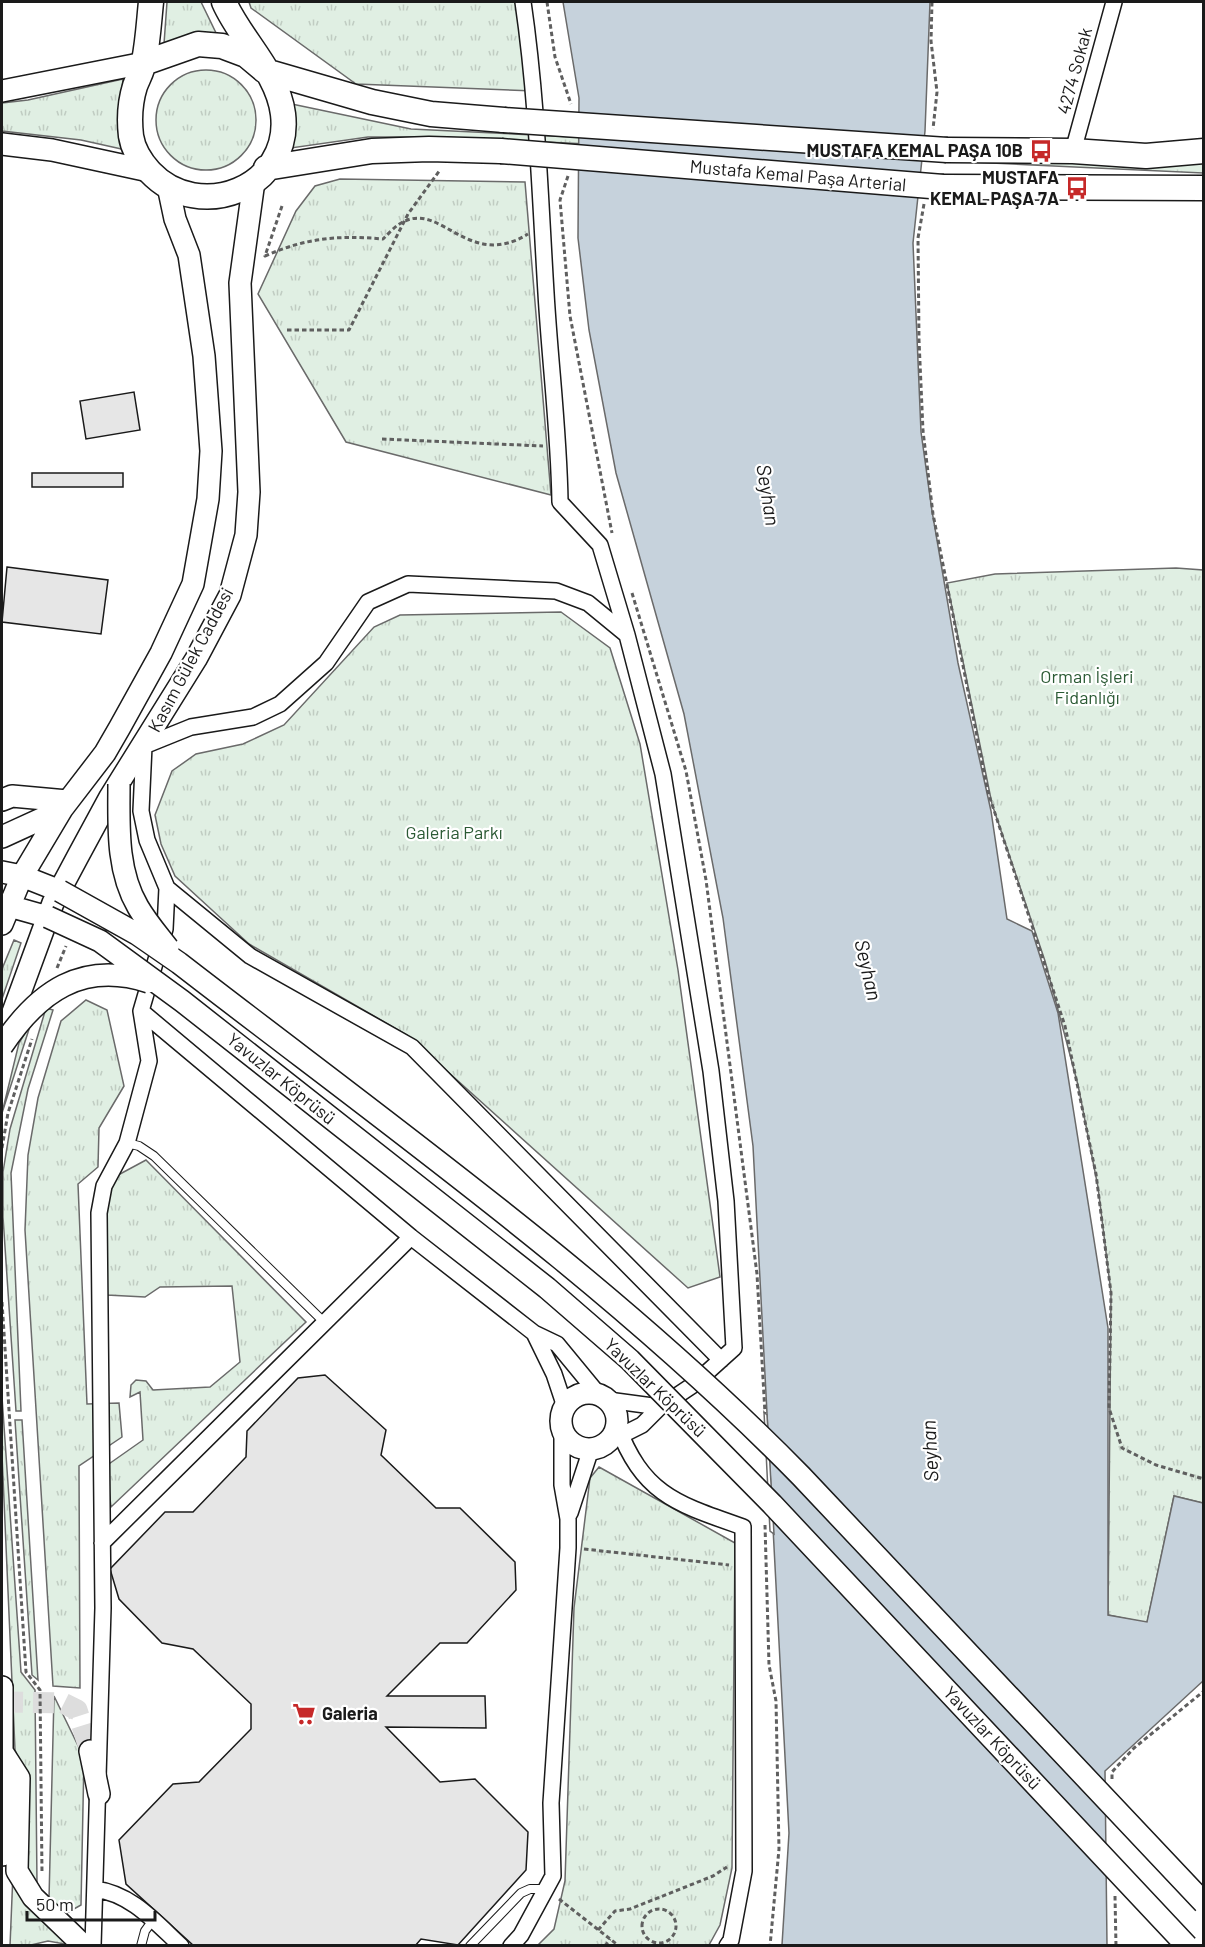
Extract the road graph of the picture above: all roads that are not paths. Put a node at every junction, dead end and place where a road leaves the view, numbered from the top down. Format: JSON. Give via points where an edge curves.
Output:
{"nodes":[{"id":1,"x":151,"y":2,"type":"edge"},
{"id":2,"x":224,"y":2,"type":"edge"},
{"id":3,"x":523,"y":2,"type":"edge"},
{"id":4,"x":1114,"y":2,"type":"edge"},
{"id":5,"x":144,"y":63,"type":"junction"},
{"id":6,"x":265,"y":70,"type":"junction"},
{"id":7,"x":2,"y":91,"type":"edge"},
{"id":8,"x":2,"y":144,"type":"edge"},
{"id":9,"x":1073,"y":151,"type":"junction"},
{"id":10,"x":1203,"y":151,"type":"edge"},
{"id":11,"x":149,"y":171,"type":"junction"},
{"id":12,"x":260,"y":175,"type":"junction"},
{"id":13,"x":168,"y":186,"type":"junction"},
{"id":14,"x":1203,"y":188,"type":"edge"},
{"id":15,"x":627,"y":635,"type":"junction"},
{"id":16,"x":144,"y":746,"type":"junction"},
{"id":17,"x":119,"y":783,"type":"junction"},
{"id":18,"x":2,"y":800,"type":"edge"},
{"id":19,"x":64,"y":805,"type":"junction"},
{"id":20,"x":2,"y":837,"type":"edge"},
{"id":21,"x":167,"y":888,"type":"junction"},
{"id":22,"x":9,"y":895,"type":"edge"},
{"id":23,"x":54,"y":904,"type":"junction"},
{"id":24,"x":179,"y":963,"type":"junction"},
{"id":25,"x":162,"y":986,"type":"junction"},
{"id":26,"x":141,"y":1011,"type":"junction"},
{"id":27,"x":2,"y":1044,"type":"edge"},
{"id":28,"x":127,"y":1143,"type":"junction"},
{"id":29,"x":411,"y":1237,"type":"junction"},
{"id":30,"x":324,"y":1322,"type":"junction"},
{"id":31,"x":534,"y":1333,"type":"junction"},
{"id":32,"x":721,"y":1360,"type":"junction"},
{"id":33,"x":604,"y":1397,"type":"junction"},
{"id":34,"x":660,"y":1407,"type":"junction"},
{"id":35,"x":563,"y":1417,"type":"junction"},
{"id":36,"x":609,"y":1438,"type":"junction"},
{"id":37,"x":568,"y":1519,"type":"junction"},
{"id":38,"x":102,"y":1543,"type":"junction"},
{"id":39,"x":2,"y":1687,"type":"edge"},
{"id":40,"x":90,"y":1751,"type":"tunnel mouth"},
{"id":41,"x":3,"y":1753,"type":"junction"},
{"id":42,"x":99,"y":1794,"type":"junction"},
{"id":43,"x":2,"y":1855,"type":"edge"},
{"id":44,"x":95,"y":1889,"type":"junction"},
{"id":45,"x":546,"y":1889,"type":"junction"},
{"id":46,"x":1203,"y":1903,"type":"edge"},
{"id":47,"x":153,"y":1920,"type":"junction"},
{"id":48,"x":84,"y":1946,"type":"edge"},
{"id":49,"x":93,"y":1946,"type":"edge"},
{"id":50,"x":141,"y":1946,"type":"edge"},
{"id":51,"x":181,"y":1946,"type":"edge"},
{"id":52,"x":470,"y":1946,"type":"edge"},
{"id":53,"x":511,"y":1946,"type":"edge"},
{"id":54,"x":727,"y":1946,"type":"edge"},
{"id":55,"x":1187,"y":1946,"type":"edge"}],
"edges":[{"from":1,"to":5,"type":"main road"},
{"from":2,"to":6,"type":"main road"},
{"from":3,"to":15,"type":"street","via":[[533,72],[560,502],[600,545]]},
{"from":4,"to":9,"type":"street","name":"4274 Sokak"},
{"from":5,"to":6,"type":"main road","via":[[173,51],[206,45],[246,55]]},
{"from":5,"to":7,"type":"main road"},
{"from":5,"to":11,"type":"main road","via":[[129,113],[131,139]]},
{"from":6,"to":9,"type":"main road","name":"Mustafa Kemal Paşa Arterial","bridge":true,"via":[[372,102],[431,114]]},
{"from":6,"to":12,"type":"main road","via":[[278,91],[283,115],[281,140]]},
{"from":8,"to":11,"type":"main road","via":[[52,150]]},
{"from":9,"to":10,"type":"main road","name":"Mustafa Kemal Paşa Arterial","via":[[1146,156]]},
{"from":11,"to":13,"type":"main road"},
{"from":12,"to":13,"type":"main road","via":[[232,194],[208,198],[183,194]]},
{"from":12,"to":14,"type":"main road","name":"Mustafa Kemal Paşa Arterial","bridge":true,"via":[[372,151],[456,150],[934,190]]},
{"from":12,"to":16,"type":"main road","name":"Kasım Gülek Caddesi","via":[[240,283],[249,492],[246,535],[230,595]]},
{"from":13,"to":19,"type":"main road","name":"Kasım Gülek Caddesi","via":[[189,255],[204,356],[211,451],[208,499],[193,584],[161,653],[105,753]]},
{"from":15,"to":16,"type":"street","via":[[588,603],[556,591],[408,584],[368,602],[326,663],[280,704],[253,717],[191,727]]},
{"from":15,"to":32,"type":"street","via":[[663,774],[711,1071],[726,1201],[734,1348]]},
{"from":16,"to":17,"type":"main road","name":"Kasım Gülek Caddesi"},
{"from":16,"to":21,"type":"street","via":[[141,811],[147,840]]},
{"from":17,"to":23,"type":"main road","name":"Kasım Gülek Caddesi"},
{"from":17,"to":24,"type":"main road","bridge":true,"via":[[118,830],[123,870],[137,906]]},
{"from":18,"to":19,"type":"main road","via":[[12,796]]},
{"from":19,"to":20,"type":"main road"},
{"from":19,"to":22,"type":"main road","name":"Kasım Gülek Caddesi"},
{"from":21,"to":26,"type":"street","via":[[165,929]]},
{"from":21,"to":32,"type":"street","via":[[250,956],[412,1047]]},
{"from":22,"to":23,"type":"main road"},
{"from":22,"to":23,"type":"main road"},
{"from":23,"to":24,"type":"main road","name":"Yavuzlar Köprüsü","bridge":true,"via":[[137,934]]},
{"from":23,"to":25,"type":"main road","name":"Yavuzlar Köprüsü","bridge":true},
{"from":23,"to":27,"type":"main road","name":"Kasım Gülek Caddesi"},
{"from":24,"to":46,"type":"main road","name":"Yavuzlar Köprüsü","bridge":true,"via":[[558,1256],[769,1443]]},
{"from":25,"to":27,"type":"main road","bridge":true,"via":[[111,973],[83,977],[55,991],[21,1017]]},
{"from":25,"to":55,"type":"main road","name":"Yavuzlar Köprüsü","bridge":true,"via":[[547,1288],[630,1360],[772,1504]]},
{"from":26,"to":28,"type":"street","via":[[149,1061]]},
{"from":26,"to":29,"type":"street"},
{"from":28,"to":30,"type":"lane","via":[[154,1156]]},
{"from":28,"to":38,"type":"street","via":[[104,1186],[99,1213]]},
{"from":29,"to":30,"type":"street"},
{"from":29,"to":31,"type":"street"},
{"from":30,"to":38,"type":"street"},
{"from":31,"to":33,"type":"street","via":[[557,1344]]},
{"from":31,"to":35,"type":"street","via":[[554,1374]]},
{"from":32,"to":34,"type":"street","via":[[693,1386]]},
{"from":33,"to":34,"type":"street"},
{"from":33,"to":35,"type":"main road","via":[[579,1395]]},
{"from":33,"to":36,"type":"main road","via":[[617,1416]]},
{"from":34,"to":36,"type":"street","via":[[642,1425]]},
{"from":35,"to":36,"type":"main road","via":[[573,1444]]},
{"from":35,"to":37,"type":"street","via":[[562,1485]]},
{"from":36,"to":37,"type":"street"},
{"from":36,"to":54,"type":"street","via":[[676,1503],[743,1527],[744,1871]]},
{"from":37,"to":45,"type":"street","via":[[551,1803],[553,1876]]},
{"from":38,"to":42,"type":"street"},
{"from":39,"to":41,"type":"main road"},
{"from":40,"to":42,"type":"main road"},
{"from":41,"to":43,"type":"main road"},
{"from":41,"to":48,"type":"main road","via":[[19,1778],[17,1871],[33,1897]]},
{"from":42,"to":44,"type":"street"},
{"from":44,"to":47,"type":"street","via":[[123,1896]]},
{"from":44,"to":49,"type":"street"},
{"from":45,"to":52,"type":"lane","via":[[521,1893]]},
{"from":45,"to":53,"type":"street"},
{"from":47,"to":50,"type":"lane"},
{"from":47,"to":51,"type":"street"}]}
